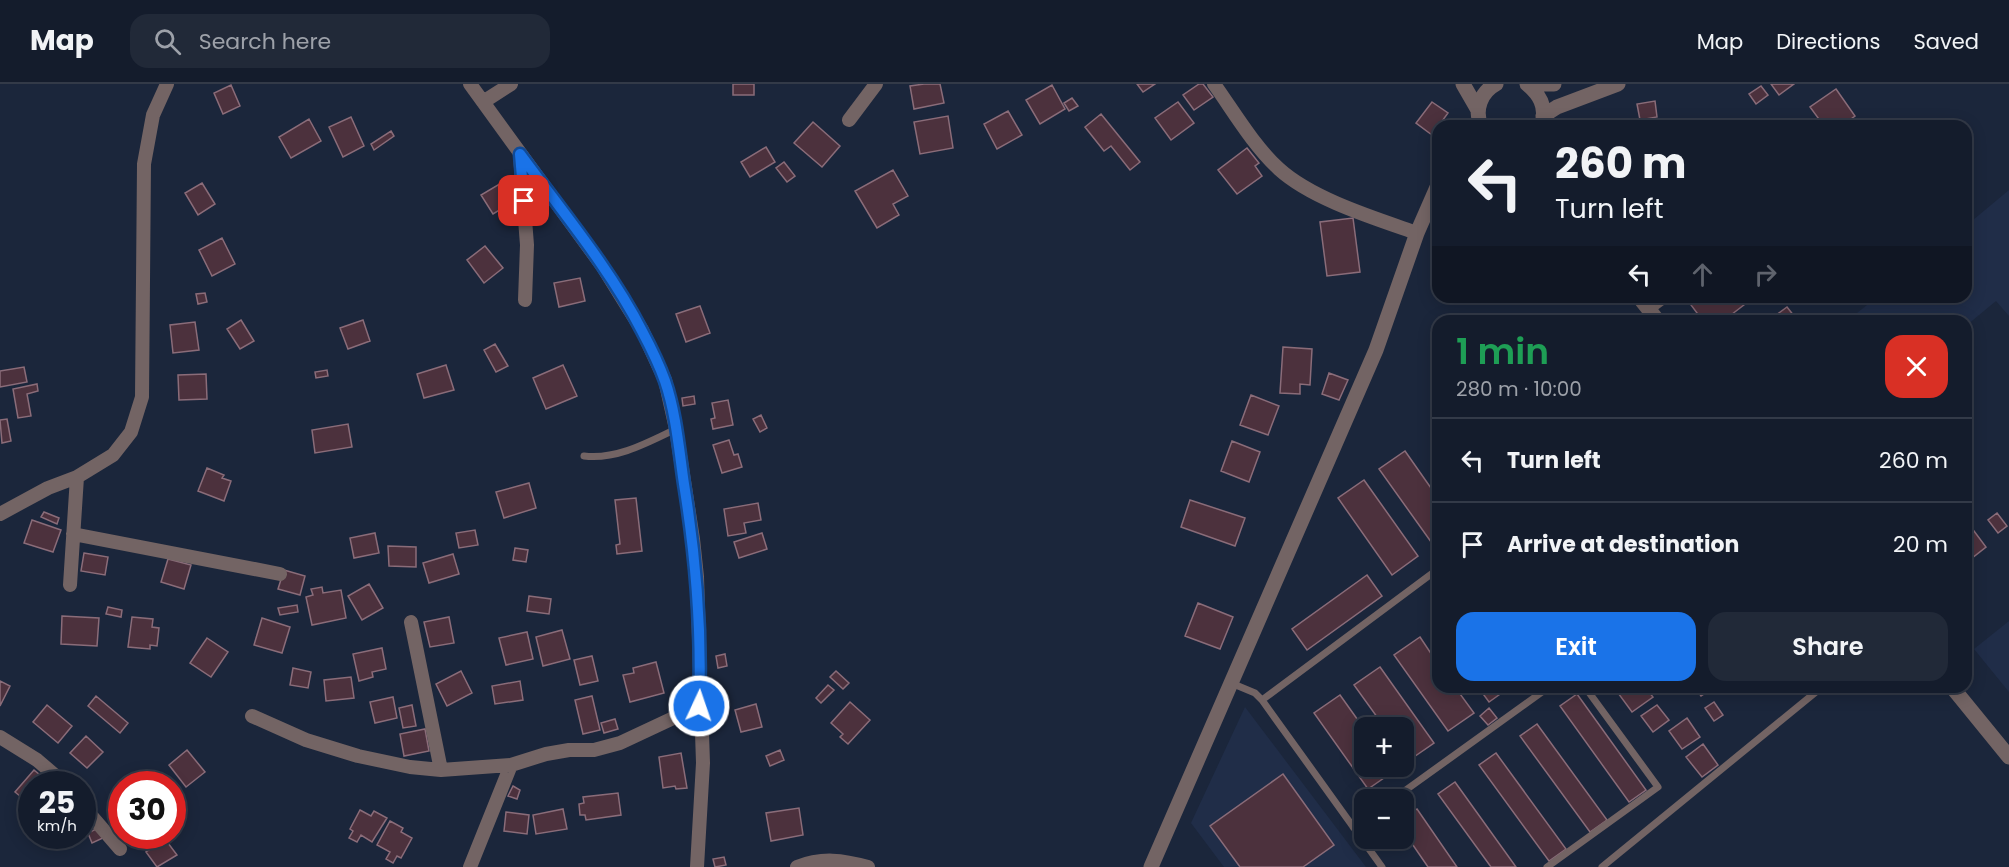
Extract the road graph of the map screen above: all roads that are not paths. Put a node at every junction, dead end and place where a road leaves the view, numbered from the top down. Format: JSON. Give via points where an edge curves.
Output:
{"nodes":[{"id":1,"x":167,"y":84,"type":"edge"},
{"id":2,"x":470,"y":84,"type":"edge"},
{"id":3,"x":511,"y":84,"type":"edge"},
{"id":4,"x":876,"y":84,"type":"edge"},
{"id":5,"x":1214,"y":84,"type":"edge"},
{"id":6,"x":1463,"y":84,"type":"edge"},
{"id":7,"x":1496,"y":84,"type":"edge"},
{"id":8,"x":1528,"y":84,"type":"edge"},
{"id":9,"x":1554,"y":84,"type":"edge"},
{"id":10,"x":1618,"y":84,"type":"edge"},
{"id":11,"x":483,"y":102,"type":"junction"},
{"id":12,"x":1477,"y":119,"type":"edge"},
{"id":13,"x":849,"y":120,"type":"dead end"},
{"id":14,"x":1542,"y":120,"type":"edge"},
{"id":15,"x":1543,"y":120,"type":"edge"},
{"id":16,"x":520,"y":154,"type":"junction"},
{"id":17,"x":1432,"y":199,"type":"edge"},
{"id":18,"x":1417,"y":233,"type":"junction"},
{"id":19,"x":525,"y":300,"type":"dead end"},
{"id":20,"x":1644,"y":303,"type":"edge"},
{"id":21,"x":1664,"y":303,"type":"edge"},
{"id":22,"x":1653,"y":315,"type":"edge"},
{"id":23,"x":1655,"y":315,"type":"edge"},
{"id":24,"x":676,"y":429,"type":"junction"},
{"id":25,"x":584,"y":456,"type":"dead end"},
{"id":26,"x":77,"y":477,"type":"junction"},
{"id":27,"x":0,"y":514,"type":"edge"},
{"id":28,"x":73,"y":534,"type":"junction"},
{"id":29,"x":1432,"y":573,"type":"edge"},
{"id":30,"x":280,"y":574,"type":"dead end"},
{"id":31,"x":70,"y":585,"type":"dead end"},
{"id":32,"x":411,"y":622,"type":"dead end"},
{"id":33,"x":1231,"y":683,"type":"junction"},
{"id":34,"x":1541,"y":693,"type":"edge"},
{"id":35,"x":1589,"y":693,"type":"edge"},
{"id":36,"x":1815,"y":693,"type":"edge"},
{"id":37,"x":1957,"y":693,"type":"edge"},
{"id":38,"x":1262,"y":700,"type":"junction"},
{"id":39,"x":699,"y":706,"type":"junction"},
{"id":40,"x":252,"y":716,"type":"dead end"},
{"id":41,"x":0,"y":737,"type":"edge"},
{"id":42,"x":2009,"y":757,"type":"edge"},
{"id":43,"x":511,"y":765,"type":"junction"},
{"id":44,"x":441,"y":770,"type":"junction"},
{"id":45,"x":50,"y":771,"type":"edge"},
{"id":46,"x":1407,"y":789,"type":"edge"},
{"id":47,"x":96,"y":821,"type":"edge"},
{"id":48,"x":1353,"y":827,"type":"joint"},
{"id":49,"x":108,"y":835,"type":"edge"},
{"id":50,"x":470,"y":867,"type":"edge"},
{"id":51,"x":697,"y":867,"type":"edge"},
{"id":52,"x":797,"y":867,"type":"edge"},
{"id":53,"x":868,"y":867,"type":"edge"},
{"id":54,"x":1151,"y":867,"type":"edge"},
{"id":55,"x":1382,"y":867,"type":"edge"},
{"id":56,"x":1547,"y":867,"type":"edge"},
{"id":57,"x":1602,"y":867,"type":"edge"}],
"edges":[{"from":1,"to":26,"type":"street","via":[[153,115],[144,164],[142,397],[131,432],[113,455]]},
{"from":2,"to":11,"type":"street"},
{"from":3,"to":11,"type":"street"},
{"from":4,"to":13,"type":"street"},
{"from":5,"to":18,"type":"street","via":[[1261,150],[1289,178],[1319,195]]},
{"from":6,"to":12,"type":"street"},
{"from":7,"to":12,"type":"street","via":[[1481,97]]},
{"from":8,"to":9,"type":"street"},
{"from":8,"to":14,"type":"street","via":[[1542,104]]},
{"from":10,"to":15,"type":"street","via":[[1557,107]]},
{"from":11,"to":16,"type":"street"},
{"from":16,"to":19,"type":"street","via":[[527,245]]},
{"from":16,"to":24,"type":"street","via":[[603,267],[642,330],[665,380]]},
{"from":17,"to":18,"type":"street"},
{"from":18,"to":33,"type":"street","via":[[1376,350]]},
{"from":20,"to":22,"type":"street"},
{"from":21,"to":23,"type":"lane"},
{"from":24,"to":25,"type":"lane","via":[[620,453],[598,458]]},
{"from":24,"to":39,"type":"street","via":[[697,577]]},
{"from":26,"to":27,"type":"street"},
{"from":26,"to":28,"type":"street"},
{"from":28,"to":30,"type":"street"},
{"from":28,"to":31,"type":"street"},
{"from":29,"to":38,"type":"lane"},
{"from":32,"to":44,"type":"street"},
{"from":33,"to":38,"type":"lane"},
{"from":33,"to":54,"type":"street"},
{"from":34,"to":46,"type":"lane"},
{"from":35,"to":56,"type":"lane","via":[[1658,788]]},
{"from":36,"to":57,"type":"lane"},
{"from":37,"to":42,"type":"street"},
{"from":38,"to":48,"type":"lane"},
{"from":39,"to":43,"type":"street","via":[[620,743],[594,750],[546,754]]},
{"from":39,"to":51,"type":"street","via":[[703,764]]},
{"from":40,"to":44,"type":"street","via":[[306,740],[358,756]]},
{"from":41,"to":45,"type":"street"},
{"from":43,"to":44,"type":"street"},
{"from":43,"to":50,"type":"street"},
{"from":47,"to":49,"type":"street"},
{"from":48,"to":55,"type":"lane"},
{"from":52,"to":53,"type":"street","via":[[833,860]]}]}
